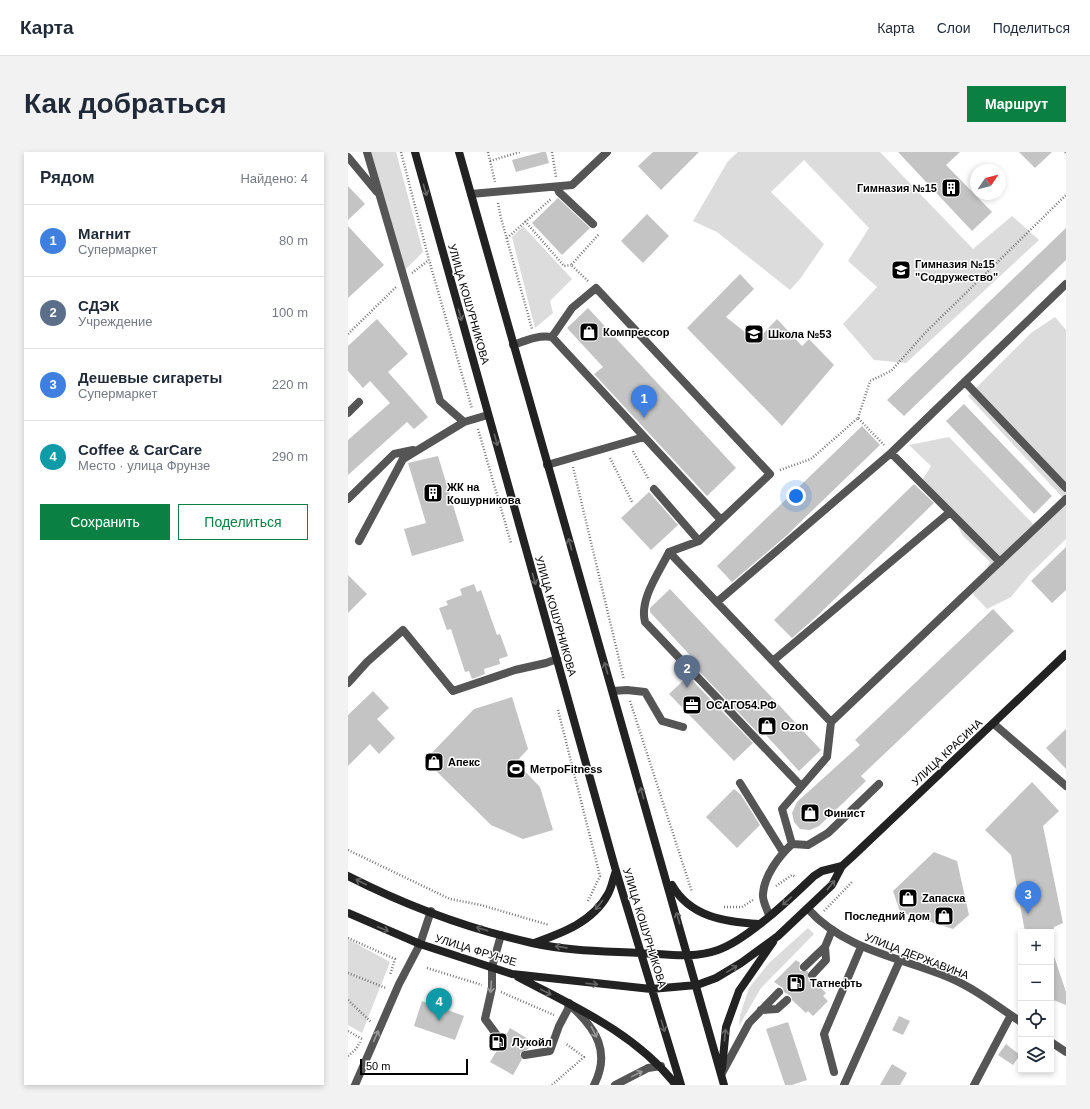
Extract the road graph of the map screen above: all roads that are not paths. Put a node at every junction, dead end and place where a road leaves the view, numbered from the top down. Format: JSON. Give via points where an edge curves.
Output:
{"nodes":[{"id":1,"x":367,"y":152,"type":"edge"},
{"id":2,"x":415,"y":152,"type":"edge"},
{"id":3,"x":459,"y":152,"type":"edge"},
{"id":4,"x":607,"y":152,"type":"edge"},
{"id":5,"x":348,"y":157,"type":"edge"},
{"id":6,"x":558,"y":189,"type":"junction"},
{"id":7,"x":471,"y":194,"type":"junction"},
{"id":8,"x":380,"y":195,"type":"junction"},
{"id":9,"x":592,"y":224,"type":"road end"},
{"id":10,"x":1066,"y":284,"type":"edge"},
{"id":11,"x":552,"y":337,"type":"junction"},
{"id":12,"x":513,"y":345,"type":"junction"},
{"id":13,"x":965,"y":382,"type":"junction"},
{"id":14,"x":359,"y":402,"type":"dead end"},
{"id":15,"x":348,"y":413,"type":"edge"},
{"id":16,"x":488,"y":415,"type":"junction"},
{"id":17,"x":464,"y":422,"type":"junction"},
{"id":18,"x":644,"y":437,"type":"junction"},
{"id":19,"x":420,"y":449,"type":"junction"},
{"id":20,"x":891,"y":453,"type":"junction"},
{"id":21,"x":547,"y":465,"type":"junction"},
{"id":22,"x":1066,"y":488,"type":"edge"},
{"id":23,"x":654,"y":489,"type":"road end"},
{"id":24,"x":1066,"y":499,"type":"edge"},
{"id":25,"x":348,"y":500,"type":"edge"},
{"id":26,"x":950,"y":512,"type":"junction"},
{"id":27,"x":721,"y":520,"type":"junction"},
{"id":28,"x":359,"y":541,"type":"dead end"},
{"id":29,"x":699,"y":541,"type":"junction"},
{"id":30,"x":669,"y":552,"type":"junction"},
{"id":31,"x":1000,"y":562,"type":"junction"},
{"id":32,"x":717,"y":602,"type":"junction"},
{"id":33,"x":1066,"y":654,"type":"edge"},
{"id":34,"x":557,"y":659,"type":"junction"},
{"id":35,"x":774,"y":660,"type":"junction"},
{"id":36,"x":348,"y":684,"type":"edge"},
{"id":37,"x":613,"y":691,"type":"junction"},
{"id":38,"x":831,"y":722,"type":"junction"},
{"id":39,"x":994,"y":724,"type":"junction"},
{"id":40,"x":683,"y":727,"type":"dead end"},
{"id":41,"x":740,"y":783,"type":"dead end"},
{"id":42,"x":879,"y":784,"type":"dead end"},
{"id":43,"x":801,"y":786,"type":"junction"},
{"id":44,"x":1066,"y":786,"type":"edge"},
{"id":45,"x":792,"y":844,"type":"junction"},
{"id":46,"x":783,"y":852,"type":"junction"},
{"id":47,"x":842,"y":866,"type":"junction"},
{"id":48,"x":616,"y":871,"type":"junction"},
{"id":49,"x":664,"y":871,"type":"junction"},
{"id":50,"x":348,"y":876,"type":"edge"},
{"id":51,"x":808,"y":909,"type":"junction"},
{"id":52,"x":431,"y":912,"type":"junction"},
{"id":53,"x":348,"y":913,"type":"edge"},
{"id":54,"x":769,"y":915,"type":"junction"},
{"id":55,"x":759,"y":924,"type":"junction"},
{"id":56,"x":832,"y":930,"type":"junction"},
{"id":57,"x":501,"y":935,"type":"junction"},
{"id":58,"x":778,"y":936,"type":"junction"},
{"id":59,"x":533,"y":943,"type":"junction"},
{"id":60,"x":420,"y":944,"type":"junction"},
{"id":61,"x":825,"y":947,"type":"junction"},
{"id":62,"x":861,"y":947,"type":"junction"},
{"id":63,"x":641,"y":953,"type":"junction"},
{"id":64,"x":689,"y":956,"type":"junction"},
{"id":65,"x":900,"y":960,"type":"junction"},
{"id":66,"x":492,"y":967,"type":"junction"},
{"id":67,"x":804,"y":967,"type":"dead end"},
{"id":68,"x":512,"y":974,"type":"junction"},
{"id":69,"x":812,"y":975,"type":"dead end"},
{"id":70,"x":697,"y":985,"type":"junction"},
{"id":71,"x":651,"y":989,"type":"junction"},
{"id":72,"x":779,"y":992,"type":"dead end"},
{"id":73,"x":787,"y":1000,"type":"dead end"},
{"id":74,"x":569,"y":1003,"type":"junction"},
{"id":75,"x":761,"y":1010,"type":"junction"},
{"id":76,"x":1011,"y":1015,"type":"junction"},
{"id":77,"x":1018,"y":1020,"type":"edge"},
{"id":78,"x":502,"y":1042,"type":"dead end"},
{"id":79,"x":1054,"y":1044,"type":"edge"},
{"id":80,"x":1066,"y":1052,"type":"edge"},
{"id":81,"x":524,"y":1055,"type":"dead end"},
{"id":82,"x":661,"y":1066,"type":"junction"},
{"id":83,"x":834,"y":1072,"type":"dead end"},
{"id":84,"x":721,"y":1074,"type":"junction"},
{"id":85,"x":355,"y":1085,"type":"edge"},
{"id":86,"x":594,"y":1085,"type":"edge"},
{"id":87,"x":615,"y":1085,"type":"edge"},
{"id":88,"x":676,"y":1085,"type":"edge"},
{"id":89,"x":681,"y":1085,"type":"edge"},
{"id":90,"x":724,"y":1085,"type":"edge"},
{"id":91,"x":844,"y":1085,"type":"edge"},
{"id":92,"x":974,"y":1085,"type":"edge"}],
"edges":[{"from":1,"to":8,"type":"street"},
{"from":2,"to":16,"type":"main road","name":"УЛИЦА КОШУРНИКОВА","one_way":true},
{"from":3,"to":7,"type":"main road"},
{"from":4,"to":6,"type":"street","via":[[572,185]]},
{"from":5,"to":8,"type":"street"},
{"from":6,"to":7,"type":"street"},
{"from":6,"to":9,"type":"street"},
{"from":7,"to":12,"type":"main road"},
{"from":8,"to":17,"type":"street","via":[[440,401]]},
{"from":10,"to":13,"type":"street"},
{"from":11,"to":12,"type":"street","via":[[535,337]]},
{"from":11,"to":18,"type":"street"},
{"from":11,"to":27,"type":"street","via":[[572,308],[596,288],[770,474]]},
{"from":12,"to":21,"type":"main road"},
{"from":13,"to":20,"type":"street"},
{"from":13,"to":22,"type":"street"},
{"from":14,"to":15,"type":"street"},
{"from":16,"to":17,"type":"street"},
{"from":16,"to":34,"type":"main road","name":"УЛИЦА КОШУРНИКОВА","one_way":true},
{"from":17,"to":19,"type":"street"},
{"from":18,"to":21,"type":"street"},
{"from":18,"to":27,"type":"street"},
{"from":19,"to":25,"type":"street","via":[[394,454]]},
{"from":19,"to":28,"type":"street","via":[[403,459]]},
{"from":20,"to":26,"type":"street"},
{"from":20,"to":32,"type":"street"},
{"from":37,"to":21,"type":"main road","one_way":true},
{"from":23,"to":29,"type":"street"},
{"from":24,"to":31,"type":"street"},
{"from":26,"to":31,"type":"street"},
{"from":26,"to":35,"type":"street"},
{"from":27,"to":29,"type":"street"},
{"from":29,"to":30,"type":"street"},
{"from":30,"to":32,"type":"street"},
{"from":30,"to":43,"type":"street","via":[[645,600],[645,622]]},
{"from":31,"to":38,"type":"street"},
{"from":32,"to":35,"type":"street"},
{"from":33,"to":39,"type":"main road","name":"УЛИЦА КРАСИНА"},
{"from":34,"to":36,"type":"street","via":[[453,691],[404,630],[367,662]]},
{"from":34,"to":48,"type":"main road","name":"УЛИЦА КОШУРНИКОВА"},
{"from":35,"to":38,"type":"street"},
{"from":37,"to":40,"type":"street","via":[[645,692],[662,721]]},
{"from":49,"to":37,"type":"main road","one_way":true},
{"from":38,"to":43,"type":"street","via":[[827,757]]},
{"from":39,"to":44,"type":"street"},
{"from":39,"to":47,"type":"main road","name":"УЛИЦА КРАСИНА"},
{"from":41,"to":46,"type":"street"},
{"from":42,"to":45,"type":"street","via":[[828,833],[808,845]]},
{"from":43,"to":45,"type":"street","via":[[782,809]]},
{"from":45,"to":46,"type":"street"},
{"from":46,"to":54,"type":"street","via":[[771,870],[763,895]]},
{"from":51,"to":47,"type":"main road","name":"УЛИЦА КРАСИНА","one_way":true,"via":[[832,885]]},
{"from":47,"to":54,"type":"main road","name":"УЛИЦА КРАСИНА","one_way":true,"via":[[822,871]]},
{"from":48,"to":59,"type":"main road","one_way":true,"via":[[608,894],[588,919],[560,934]]},
{"from":48,"to":63,"type":"main road","name":"УЛИЦА КОШУРНИКОВА"},
{"from":49,"to":55,"type":"main road","via":[[678,896],[704,915],[732,923]]},
{"from":64,"to":49,"type":"main road","one_way":true},
{"from":52,"to":50,"type":"main road","name":"УЛИЦА ФРУНЗЕ","one_way":true,"via":[[386,895]]},
{"from":51,"to":56,"type":"street","name":"УЛИЦА ДЕРЖАВИНА"},
{"from":51,"to":58,"type":"main road","name":"УЛИЦА КРАСИНА"},
{"from":57,"to":52,"type":"main road","name":"УЛИЦА ФРУНЗЕ","one_way":true},
{"from":52,"to":60,"type":"street"},
{"from":53,"to":60,"type":"main road","name":"УЛИЦА ФРУНЗЕ","one_way":true},
{"from":54,"to":55,"type":"main road","name":"УЛИЦА КРАСИНА"},
{"from":55,"to":64,"type":"main road","name":"УЛИЦА КРАСИНА","via":[[719,950]]},
{"from":56,"to":61,"type":"street"},
{"from":56,"to":62,"type":"street","name":"УЛИЦА ДЕРЖАВИНА"},
{"from":57,"to":59,"type":"main road","name":"УЛИЦА ФРУНЗЕ"},
{"from":57,"to":66,"type":"street"},
{"from":70,"to":58,"type":"main road","name":"УЛИЦА КРАСИНА","one_way":true,"via":[[716,978],[741,963]]},
{"from":84,"to":58,"type":"main road","one_way":true,"via":[[726,1027],[739,991]]},
{"from":63,"to":59,"type":"main road","name":"УЛИЦА ФРУНЗЕ","one_way":true,"via":[[587,951]]},
{"from":60,"to":66,"type":"main road","name":"УЛИЦА ФРУНЗЕ"},
{"from":85,"to":60,"type":"street","one_way":true,"via":[[402,978]]},
{"from":61,"to":67,"type":"street"},
{"from":61,"to":69,"type":"street","via":[[826,960]]},
{"from":62,"to":65,"type":"street","name":"УЛИЦА ДЕРЖАВИНА"},
{"from":62,"to":83,"type":"street","via":[[824,1034]]},
{"from":63,"to":64,"type":"main road","name":"УЛИЦА КРАСИНА"},
{"from":63,"to":71,"type":"main road","name":"УЛИЦА КОШУРНИКОВА"},
{"from":64,"to":70,"type":"main road"},
{"from":65,"to":76,"type":"street","name":"УЛИЦА ДЕРЖАВИНА","via":[[948,977],[984,995]]},
{"from":65,"to":91,"type":"street"},
{"from":66,"to":68,"type":"main road","name":"УЛИЦА ФРУНЗЕ"},
{"from":66,"to":78,"type":"street","one_way":true,"via":[[492,988],[485,1019]]},
{"from":68,"to":71,"type":"main road","name":"УЛИЦА ФРУНЗЕ","one_way":true},
{"from":68,"to":74,"type":"main road","one_way":true},
{"from":70,"to":71,"type":"main road","name":"УЛИЦА ФРУНЗЕ"},
{"from":70,"to":84,"type":"main road"},
{"from":71,"to":89,"type":"main road","name":"УЛИЦА КОШУРНИКОВА","one_way":true},
{"from":72,"to":75,"type":"street"},
{"from":73,"to":75,"type":"street","via":[[777,1010]]},
{"from":74,"to":81,"type":"street","via":[[550,1052]]},
{"from":74,"to":82,"type":"main road","via":[[600,1019]]},
{"from":74,"to":86,"type":"street","one_way":true,"via":[[589,1022],[600,1046],[601,1060]]},
{"from":75,"to":84,"type":"street","via":[[749,1023]]},
{"from":76,"to":77,"type":"street","name":"УЛИЦА ДЕРЖАВИНА"},
{"from":76,"to":92,"type":"street"},
{"from":79,"to":80,"type":"street"},
{"from":87,"to":82,"type":"street","one_way":true,"via":[[648,1068]]},
{"from":82,"to":88,"type":"main road"},
{"from":84,"to":90,"type":"main road"}]}
